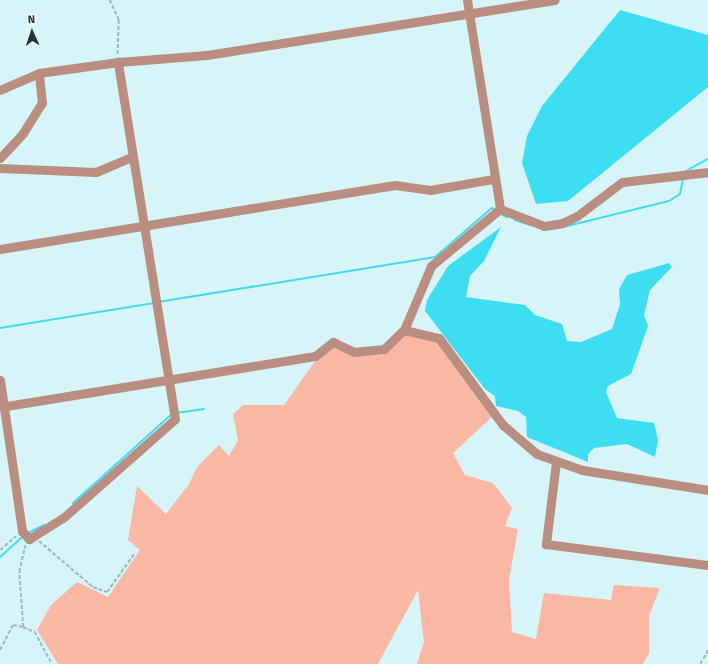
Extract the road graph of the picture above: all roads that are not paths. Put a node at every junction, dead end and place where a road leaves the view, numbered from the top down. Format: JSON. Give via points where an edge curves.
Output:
{"nodes":[{"id":1,"x":466,"y":0,"type":"edge"},
{"id":2,"x":555,"y":0,"type":"edge"},
{"id":3,"x":469,"y":13,"type":"junction"},
{"id":4,"x":118,"y":62,"type":"junction"},
{"id":5,"x":39,"y":74,"type":"junction"},
{"id":6,"x":0,"y":90,"type":"edge"},
{"id":7,"x":131,"y":157,"type":"junction"},
{"id":8,"x":0,"y":158,"type":"edge"},
{"id":9,"x":0,"y":168,"type":"edge"},
{"id":10,"x":708,"y":172,"type":"edge"},
{"id":11,"x":494,"y":179,"type":"junction"},
{"id":12,"x":500,"y":209,"type":"junction"},
{"id":13,"x":143,"y":226,"type":"junction"},
{"id":14,"x":0,"y":249,"type":"edge"},
{"id":15,"x":404,"y":330,"type":"junction"},
{"id":16,"x":0,"y":380,"type":"edge"},
{"id":17,"x":167,"y":380,"type":"junction"},
{"id":18,"x":2,"y":406,"type":"edge"},
{"id":19,"x":556,"y":462,"type":"junction"},
{"id":20,"x":708,"y":490,"type":"edge"},
{"id":21,"x":708,"y":565,"type":"edge"}],
"edges":[{"from":1,"to":3,"type":"street"},
{"from":2,"to":3,"type":"street"},
{"from":3,"to":4,"type":"street","via":[[208,55]]},
{"from":3,"to":11,"type":"street"},
{"from":4,"to":5,"type":"street"},
{"from":4,"to":7,"type":"street"},
{"from":5,"to":6,"type":"street"},
{"from":5,"to":8,"type":"street","via":[[42,103],[23,133]]},
{"from":7,"to":9,"type":"street","via":[[96,172]]},
{"from":7,"to":13,"type":"street"},
{"from":10,"to":12,"type":"street","via":[[622,182],[577,216],[562,223],[544,226]]},
{"from":11,"to":12,"type":"street"},
{"from":11,"to":13,"type":"street","via":[[430,190],[395,185]]},
{"from":12,"to":15,"type":"street","via":[[431,266]]},
{"from":13,"to":14,"type":"street"},
{"from":13,"to":17,"type":"street"},
{"from":15,"to":17,"type":"street","via":[[384,349],[354,352],[333,342],[315,356]]},
{"from":15,"to":19,"type":"street","via":[[439,338],[503,425],[536,454]]},
{"from":16,"to":18,"type":"street"},
{"from":17,"to":18,"type":"street"},
{"from":17,"to":18,"type":"street","via":[[175,419],[63,518],[31,538],[22,531]]},
{"from":19,"to":20,"type":"street","via":[[582,470]]},
{"from":19,"to":21,"type":"street","via":[[546,544]]}]}
